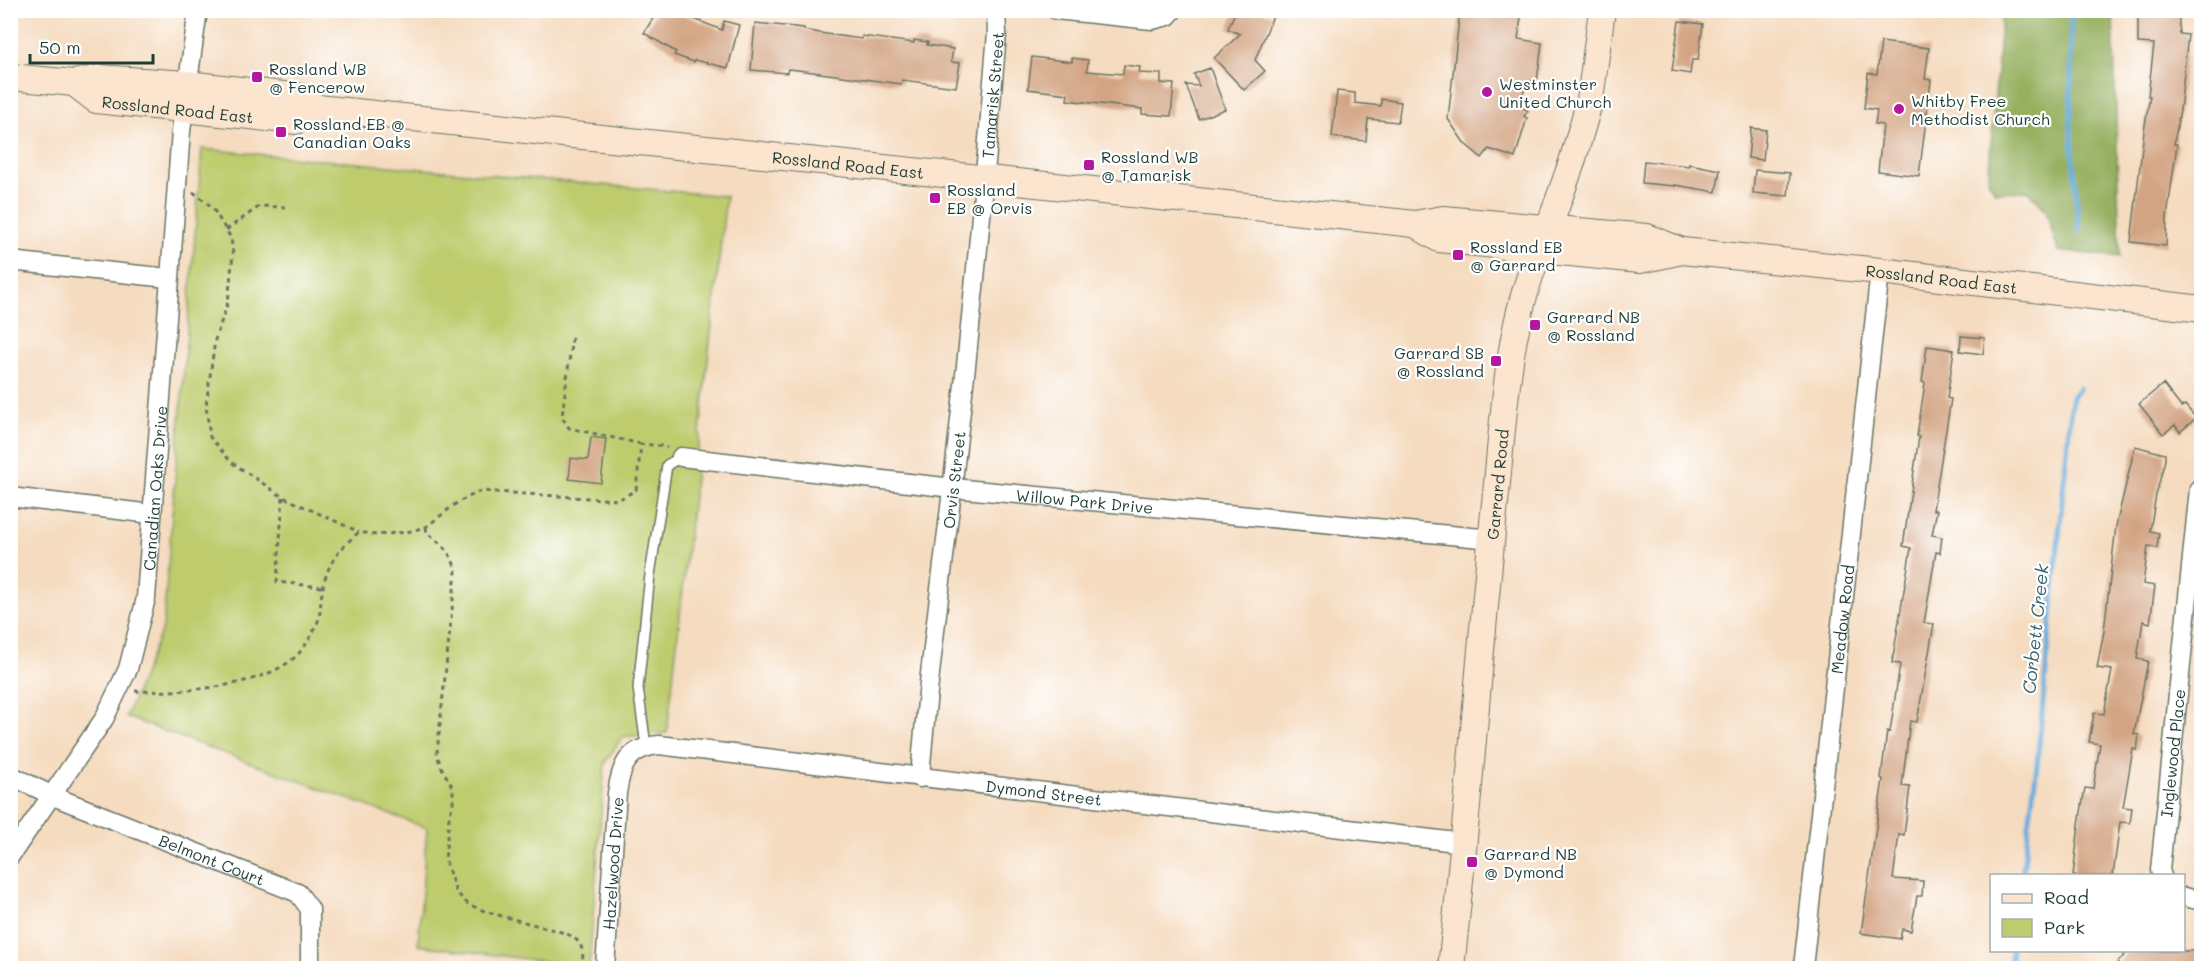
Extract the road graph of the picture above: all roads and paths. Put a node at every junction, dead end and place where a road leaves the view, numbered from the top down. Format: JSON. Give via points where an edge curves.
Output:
{"nodes":[{"id":1,"x":198,"y":10,"type":"edge"},
{"id":2,"x":996,"y":10,"type":"edge"},
{"id":3,"x":1056,"y":10,"type":"edge"},
{"id":4,"x":1173,"y":10,"type":"edge"},
{"id":5,"x":1602,"y":10,"type":"edge"},
{"id":6,"x":10,"y":77,"type":"edge"},
{"id":7,"x":185,"y":96,"type":"junction"},
{"id":8,"x":177,"y":180,"type":"junction"},
{"id":9,"x":985,"y":180,"type":"junction"},
{"id":10,"x":285,"y":207,"type":"dead end"},
{"id":11,"x":226,"y":230,"type":"junction"},
{"id":12,"x":1545,"y":238,"type":"junction"},
{"id":13,"x":10,"y":261,"type":"edge"},
{"id":14,"x":1880,"y":271,"type":"junction"},
{"id":15,"x":168,"y":278,"type":"junction"},
{"id":16,"x":2201,"y":304,"type":"edge"},
{"id":17,"x":572,"y":338,"type":"dead end"},
{"id":18,"x":641,"y":444,"type":"junction"},
{"id":19,"x":681,"y":457,"type":"junction"},
{"id":20,"x":2202,"y":487,"type":"edge"},
{"id":21,"x":952,"y":488,"type":"junction"},
{"id":22,"x":10,"y":497,"type":"edge"},
{"id":23,"x":283,"y":497,"type":"junction"},
{"id":24,"x":152,"y":514,"type":"junction"},
{"id":25,"x":426,"y":526,"type":"junction"},
{"id":26,"x":359,"y":532,"type":"junction"},
{"id":27,"x":1492,"y":540,"type":"junction"},
{"id":28,"x":323,"y":587,"type":"junction"},
{"id":29,"x":300,"y":652,"type":"junction"},
{"id":30,"x":306,"y":656,"type":"dead end"},
{"id":31,"x":118,"y":690,"type":"junction"},
{"id":32,"x":646,"y":746,"type":"junction"},
{"id":33,"x":10,"y":775,"type":"edge"},
{"id":34,"x":920,"y":778,"type":"junction"},
{"id":35,"x":53,"y":796,"type":"junction"},
{"id":36,"x":1464,"y":843,"type":"junction"},
{"id":37,"x":10,"y":856,"type":"edge"},
{"id":38,"x":2161,"y":874,"type":"edge"},
{"id":39,"x":2185,"y":897,"type":"edge"},
{"id":40,"x":2202,"y":901,"type":"edge"},
{"id":41,"x":310,"y":969,"type":"edge"},
{"id":42,"x":582,"y":969,"type":"edge"},
{"id":43,"x":605,"y":969,"type":"edge"},
{"id":44,"x":1451,"y":969,"type":"edge"},
{"id":45,"x":1803,"y":969,"type":"edge"}],
"edges":[{"from":1,"to":7,"type":"street","name":"Canadian Oaks Drive"},
{"from":2,"to":9,"type":"street","name":"Tamarisk Street"},
{"from":3,"to":4,"type":"street","via":[[1152,20],[1168,16]]},
{"from":5,"to":12,"type":"main road","name":"Garrard Road","via":[[1590,100]]},
{"from":6,"to":7,"type":"main road","name":"Rossland Road East","via":[[74,83],[99,78]]},
{"from":7,"to":8,"type":"street","name":"Canadian Oaks Drive"},
{"from":7,"to":9,"type":"main road","name":"Rossland Road East","via":[[301,97],[318,108]]},
{"from":8,"to":11,"type":"path","via":[[212,207]]},
{"from":8,"to":15,"type":"street","name":"Canadian Oaks Drive"},
{"from":9,"to":12,"type":"main road","name":"Rossland Road East","via":[[1415,224],[1443,219]]},
{"from":9,"to":21,"type":"street","name":"Orvis Street"},
{"from":10,"to":11,"type":"path","via":[[260,206]]},
{"from":11,"to":23,"type":"path","via":[[233,254],[228,302],[215,340],[206,405],[210,437],[231,462]]},
{"from":12,"to":14,"type":"main road","name":"Rossland Road East","via":[[1647,237],[1682,251]]},
{"from":12,"to":27,"type":"main road","name":"Garrard Road","via":[[1528,278],[1516,326]]},
{"from":13,"to":15,"type":"street"},
{"from":14,"to":16,"type":"main road","name":"Rossland Road East"},
{"from":14,"to":45,"type":"street","name":"Meadow Road"},
{"from":15,"to":24,"type":"street","name":"Canadian Oaks Drive"},
{"from":17,"to":18,"type":"path","via":[[562,417],[569,428]]},
{"from":18,"to":19,"type":"path","via":[[664,446]]},
{"from":18,"to":25,"type":"path","via":[[636,490],[618,500],[482,490]]},
{"from":19,"to":21,"type":"street","name":"Willow Park Drive"},
{"from":19,"to":32,"type":"lane","via":[[667,465],[650,575],[638,688]]},
{"from":20,"to":38,"type":"street","name":"Inglewood Place"},
{"from":21,"to":27,"type":"street","name":"Willow Park Drive"},
{"from":21,"to":34,"type":"street","name":"Orvis Street","via":[[925,705]]},
{"from":22,"to":24,"type":"street"},
{"from":23,"to":26,"type":"path"},
{"from":23,"to":28,"type":"path","via":[[277,582]]},
{"from":24,"to":31,"type":"street","name":"Canadian Oaks Drive","via":[[146,598],[128,669]]},
{"from":25,"to":26,"type":"path","via":[[376,535]]},
{"from":25,"to":42,"type":"path","via":[[427,533],[448,551],[456,571],[437,753],[453,789],[445,860],[448,874],[456,892],[468,904],[576,938],[582,946]]},
{"from":26,"to":28,"type":"path","via":[[332,559]]},
{"from":27,"to":36,"type":"main road","name":"Garrard Road"},
{"from":28,"to":29,"type":"path","via":[[317,623]]},
{"from":29,"to":30,"type":"path"},
{"from":29,"to":31,"type":"path","via":[[274,672],[229,685],[160,692]]},
{"from":31,"to":35,"type":"street","name":"Canadian Oaks Drive","via":[[104,719]]},
{"from":32,"to":34,"type":"street","name":"Dymond Street"},
{"from":32,"to":43,"type":"street","name":"Hazelwood Drive","via":[[627,759],[620,776]]},
{"from":33,"to":35,"type":"street","name":"Belmont Court"},
{"from":34,"to":36,"type":"street","name":"Dymond Street"},
{"from":35,"to":37,"type":"street","name":"Canadian Oaks Drive"},
{"from":35,"to":41,"type":"street","name":"Belmont Court","via":[[298,893],[310,909]]},
{"from":36,"to":44,"type":"main road","name":"Garrard Road"},
{"from":39,"to":40,"type":"street"}]}
